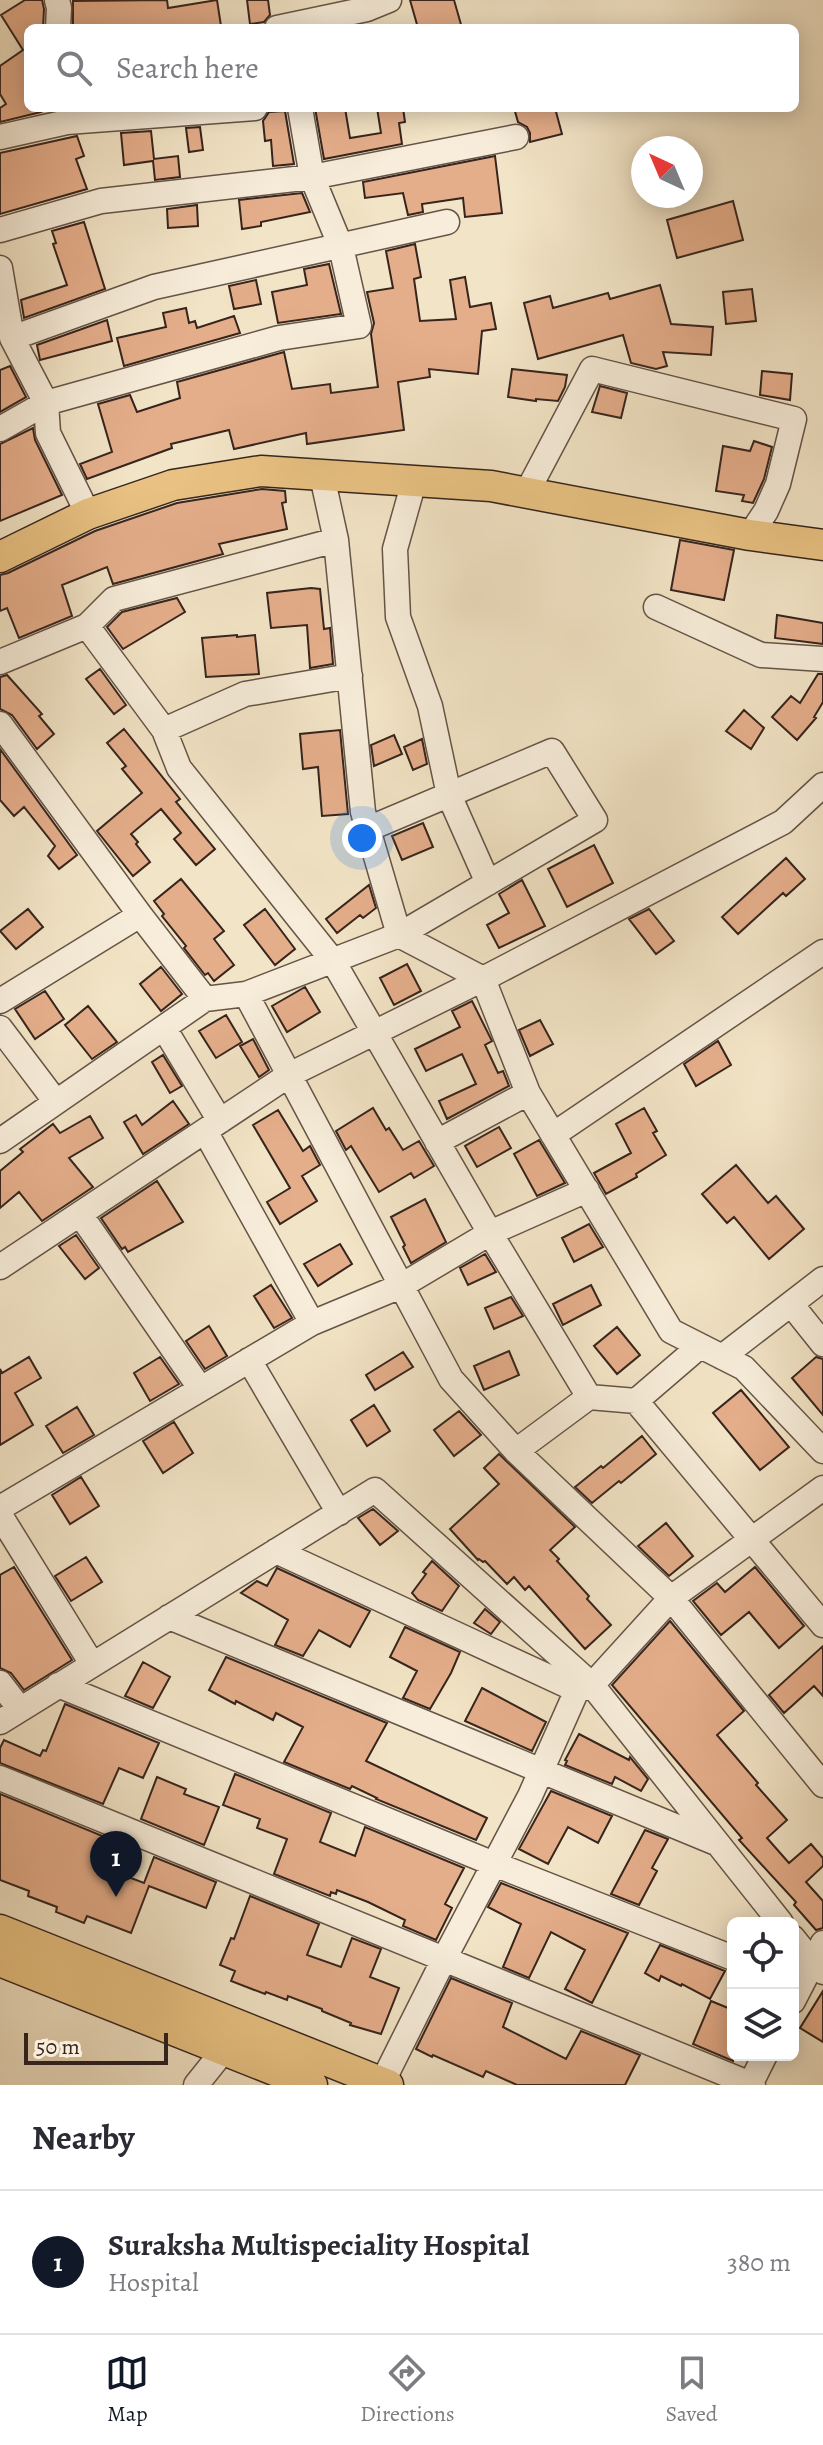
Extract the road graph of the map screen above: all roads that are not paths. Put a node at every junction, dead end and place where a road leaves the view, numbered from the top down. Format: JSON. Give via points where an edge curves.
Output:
{"nodes":[{"id":1,"x":57,"y":0,"type":"edge"},
{"id":2,"x":373,"y":3,"type":"edge"},
{"id":3,"x":58,"y":24,"type":"edge"},
{"id":4,"x":292,"y":24,"type":"edge"},
{"id":5,"x":146,"y":112,"type":"edge"},
{"id":6,"x":301,"y":112,"type":"edge"},
{"id":7,"x":65,"y":115,"type":"edge"},
{"id":8,"x":0,"y":137,"type":"edge"},
{"id":9,"x":516,"y":137,"type":"dead end"},
{"id":10,"x":312,"y":177,"type":"junction"},
{"id":11,"x":447,"y":222,"type":"dead end"},
{"id":12,"x":0,"y":230,"type":"edge"},
{"id":13,"x":341,"y":247,"type":"junction"},
{"id":14,"x":0,"y":268,"type":"edge"},
{"id":15,"x":12,"y":338,"type":"junction"},
{"id":16,"x":46,"y":403,"type":"junction"},
{"id":17,"x":0,"y":429,"type":"edge"},
{"id":18,"x":322,"y":476,"type":"junction"},
{"id":19,"x":412,"y":480,"type":"junction"},
{"id":20,"x":527,"y":492,"type":"junction"},
{"id":21,"x":88,"y":514,"type":"junction"},
{"id":22,"x":750,"y":535,"type":"junction"},
{"id":23,"x":336,"y":540,"type":"junction"},
{"id":24,"x":823,"y":545,"type":"edge"},
{"id":25,"x":0,"y":557,"type":"edge"},
{"id":26,"x":656,"y":607,"type":"dead end"},
{"id":27,"x":87,"y":626,"type":"junction"},
{"id":28,"x":823,"y":659,"type":"edge"},
{"id":29,"x":0,"y":662,"type":"edge"},
{"id":30,"x":350,"y":676,"type":"junction"},
{"id":31,"x":0,"y":724,"type":"edge"},
{"id":32,"x":164,"y":730,"type":"junction"},
{"id":33,"x":823,"y":785,"type":"edge"},
{"id":34,"x":449,"y":795,"type":"junction"},
{"id":35,"x":368,"y":829,"type":"junction"},
{"id":36,"x":488,"y":883,"type":"junction"},
{"id":37,"x":140,"y":915,"type":"junction"},
{"id":38,"x":399,"y":935,"type":"junction"},
{"id":39,"x":823,"y":952,"type":"edge"},
{"id":40,"x":333,"y":961,"type":"junction"},
{"id":41,"x":483,"y":979,"type":"junction"},
{"id":42,"x":246,"y":994,"type":"junction"},
{"id":43,"x":1,"y":999,"type":"edge"},
{"id":44,"x":205,"y":999,"type":"junction"},
{"id":45,"x":0,"y":1028,"type":"edge"},
{"id":46,"x":164,"y":1028,"type":"junction"},
{"id":47,"x":374,"y":1032,"type":"junction"},
{"id":48,"x":289,"y":1075,"type":"junction"},
{"id":49,"x":528,"y":1093,"type":"junction"},
{"id":50,"x":56,"y":1102,"type":"junction"},
{"id":51,"x":213,"y":1126,"type":"junction"},
{"id":52,"x":553,"y":1135,"type":"junction"},
{"id":53,"x":0,"y":1141,"type":"edge"},
{"id":54,"x":437,"y":1142,"type":"junction"},
{"id":55,"x":587,"y":1190,"type":"junction"},
{"id":56,"x":80,"y":1214,"type":"junction"},
{"id":57,"x":490,"y":1233,"type":"junction"},
{"id":58,"x":4,"y":1256,"type":"edge"},
{"id":59,"x":823,"y":1279,"type":"edge"},
{"id":60,"x":401,"y":1286,"type":"junction"},
{"id":61,"x":791,"y":1304,"type":"junction"},
{"id":62,"x":312,"y":1323,"type":"junction"},
{"id":63,"x":823,"y":1344,"type":"edge"},
{"id":64,"x":700,"y":1346,"type":"junction"},
{"id":65,"x":722,"y":1357,"type":"junction"},
{"id":66,"x":249,"y":1360,"type":"junction"},
{"id":67,"x":200,"y":1388,"type":"junction"},
{"id":68,"x":589,"y":1397,"type":"junction"},
{"id":69,"x":636,"y":1401,"type":"junction"},
{"id":70,"x":516,"y":1451,"type":"junction"},
{"id":71,"x":823,"y":1451,"type":"edge"},
{"id":72,"x":823,"y":1488,"type":"edge"},
{"id":73,"x":0,"y":1508,"type":"edge"},
{"id":74,"x":339,"y":1513,"type":"junction"},
{"id":75,"x":0,"y":1515,"type":"edge"},
{"id":76,"x":752,"y":1542,"type":"junction"},
{"id":77,"x":276,"y":1551,"type":"junction"},
{"id":78,"x":671,"y":1598,"type":"junction"},
{"id":79,"x":169,"y":1617,"type":"junction"},
{"id":80,"x":823,"y":1625,"type":"edge"},
{"id":81,"x":92,"y":1664,"type":"junction"},
{"id":82,"x":0,"y":1683,"type":"edge"},
{"id":83,"x":58,"y":1685,"type":"junction"},
{"id":84,"x":584,"y":1688,"type":"junction"},
{"id":85,"x":10,"y":1716,"type":"edge"},
{"id":86,"x":541,"y":1770,"type":"junction"},
{"id":87,"x":0,"y":1778,"type":"edge"},
{"id":88,"x":823,"y":1785,"type":"edge"},
{"id":89,"x":718,"y":1844,"type":"junction"},
{"id":90,"x":494,"y":1864,"type":"junction"},
{"id":91,"x":776,"y":1917,"type":"edge"},
{"id":92,"x":0,"y":1930,"type":"edge"},
{"id":93,"x":799,"y":1952,"type":"edge"},
{"id":94,"x":727,"y":1956,"type":"edge"},
{"id":95,"x":444,"y":1959,"type":"junction"},
{"id":96,"x":0,"y":1961,"type":"edge"},
{"id":97,"x":808,"y":1974,"type":"edge"},
{"id":98,"x":224,"y":2050,"type":"junction"},
{"id":99,"x":762,"y":2061,"type":"edge"},
{"id":100,"x":385,"y":2084,"type":"edge"},
{"id":101,"x":196,"y":2085,"type":"edge"},
{"id":102,"x":312,"y":2085,"type":"edge"},
{"id":103,"x":751,"y":2085,"type":"edge"}],
"edges":[{"from":1,"to":3,"type":"street"},
{"from":2,"to":4,"type":"street"},
{"from":5,"to":7,"type":"street"},
{"from":6,"to":10,"type":"street"},
{"from":7,"to":8,"type":"street"},
{"from":9,"to":10,"type":"street"},
{"from":10,"to":12,"type":"street","via":[[101,201]]},
{"from":10,"to":13,"type":"street"},
{"from":11,"to":13,"type":"street"},
{"from":13,"to":15,"type":"street","via":[[154,287]]},
{"from":13,"to":16,"type":"street","via":[[359,326],[279,338]]},
{"from":14,"to":15,"type":"street"},
{"from":15,"to":16,"type":"street"},
{"from":16,"to":17,"type":"street"},
{"from":16,"to":21,"type":"street","via":[[48,433]]},
{"from":18,"to":19,"type":"main road"},
{"from":18,"to":21,"type":"main road","via":[[261,471],[173,485]]},
{"from":18,"to":23,"type":"street"},
{"from":19,"to":20,"type":"main road"},
{"from":19,"to":34,"type":"street","via":[[395,549],[398,617],[430,706]]},
{"from":20,"to":22,"type":"main road"},
{"from":20,"to":22,"type":"street","via":[[592,369],[794,419],[778,484]]},
{"from":21,"to":25,"type":"main road"},
{"from":22,"to":24,"type":"main road"},
{"from":23,"to":27,"type":"street","via":[[114,599]]},
{"from":23,"to":30,"type":"street"},
{"from":26,"to":28,"type":"street","via":[[761,655]]},
{"from":27,"to":29,"type":"street"},
{"from":27,"to":32,"type":"street"},
{"from":30,"to":32,"type":"street","via":[[245,694]]},
{"from":30,"to":35,"type":"street"},
{"from":31,"to":37,"type":"street"},
{"from":32,"to":40,"type":"street","via":[[179,768]]},
{"from":33,"to":41,"type":"street","via":[[783,822]]},
{"from":34,"to":35,"type":"street"},
{"from":34,"to":36,"type":"street"},
{"from":34,"to":36,"type":"street","via":[[552,751],[595,820]]},
{"from":35,"to":38,"type":"street"},
{"from":36,"to":38,"type":"street"},
{"from":37,"to":43,"type":"street"},
{"from":37,"to":44,"type":"street"},
{"from":38,"to":40,"type":"street"},
{"from":38,"to":41,"type":"street"},
{"from":39,"to":52,"type":"street"},
{"from":40,"to":42,"type":"street"},
{"from":40,"to":47,"type":"street"},
{"from":41,"to":47,"type":"street"},
{"from":41,"to":49,"type":"street"},
{"from":42,"to":44,"type":"street"},
{"from":42,"to":48,"type":"street"},
{"from":44,"to":46,"type":"street"},
{"from":45,"to":50,"type":"street"},
{"from":46,"to":50,"type":"street"},
{"from":46,"to":51,"type":"street"},
{"from":47,"to":48,"type":"street"},
{"from":47,"to":54,"type":"street"},
{"from":48,"to":51,"type":"street"},
{"from":48,"to":60,"type":"street"},
{"from":49,"to":52,"type":"street"},
{"from":49,"to":54,"type":"street"},
{"from":50,"to":53,"type":"street"},
{"from":51,"to":56,"type":"street"},
{"from":51,"to":62,"type":"street"},
{"from":52,"to":55,"type":"street"},
{"from":54,"to":57,"type":"street"},
{"from":55,"to":57,"type":"street"},
{"from":55,"to":64,"type":"street","via":[[671,1331]]},
{"from":56,"to":58,"type":"street"},
{"from":56,"to":67,"type":"street"},
{"from":57,"to":60,"type":"street"},
{"from":57,"to":68,"type":"street"},
{"from":59,"to":61,"type":"street"},
{"from":60,"to":62,"type":"street"},
{"from":60,"to":70,"type":"street","via":[[451,1379]]},
{"from":61,"to":63,"type":"street"},
{"from":61,"to":65,"type":"street"},
{"from":62,"to":66,"type":"street"},
{"from":64,"to":65,"type":"street"},
{"from":64,"to":69,"type":"street"},
{"from":65,"to":71,"type":"street","via":[[744,1368]]},
{"from":66,"to":67,"type":"street"},
{"from":66,"to":74,"type":"street"},
{"from":67,"to":73,"type":"street"},
{"from":68,"to":69,"type":"street"},
{"from":68,"to":70,"type":"street"},
{"from":69,"to":76,"type":"street"},
{"from":70,"to":78,"type":"street"},
{"from":72,"to":76,"type":"street"},
{"from":74,"to":77,"type":"street"},
{"from":74,"to":84,"type":"street","via":[[375,1490]]},
{"from":75,"to":81,"type":"street"},
{"from":76,"to":78,"type":"street"},
{"from":76,"to":80,"type":"street"},
{"from":77,"to":79,"type":"street"},
{"from":77,"to":84,"type":"street"},
{"from":78,"to":84,"type":"street"},
{"from":78,"to":88,"type":"street"},
{"from":79,"to":81,"type":"street"},
{"from":79,"to":86,"type":"street"},
{"from":81,"to":83,"type":"street"},
{"from":82,"to":85,"type":"street"},
{"from":83,"to":85,"type":"street"},
{"from":83,"to":90,"type":"street"},
{"from":84,"to":86,"type":"street"},
{"from":84,"to":89,"type":"street"},
{"from":86,"to":89,"type":"street"},
{"from":86,"to":90,"type":"street"},
{"from":87,"to":95,"type":"street"},
{"from":89,"to":91,"type":"street"},
{"from":90,"to":94,"type":"street"},
{"from":90,"to":95,"type":"street"},
{"from":92,"to":100,"type":"main road"},
{"from":93,"to":97,"type":"street"},
{"from":95,"to":100,"type":"street"},
{"from":95,"to":103,"type":"street"},
{"from":96,"to":98,"type":"main road"},
{"from":98,"to":101,"type":"street"},
{"from":98,"to":102,"type":"main road"},
{"from":99,"to":103,"type":"street"}]}
